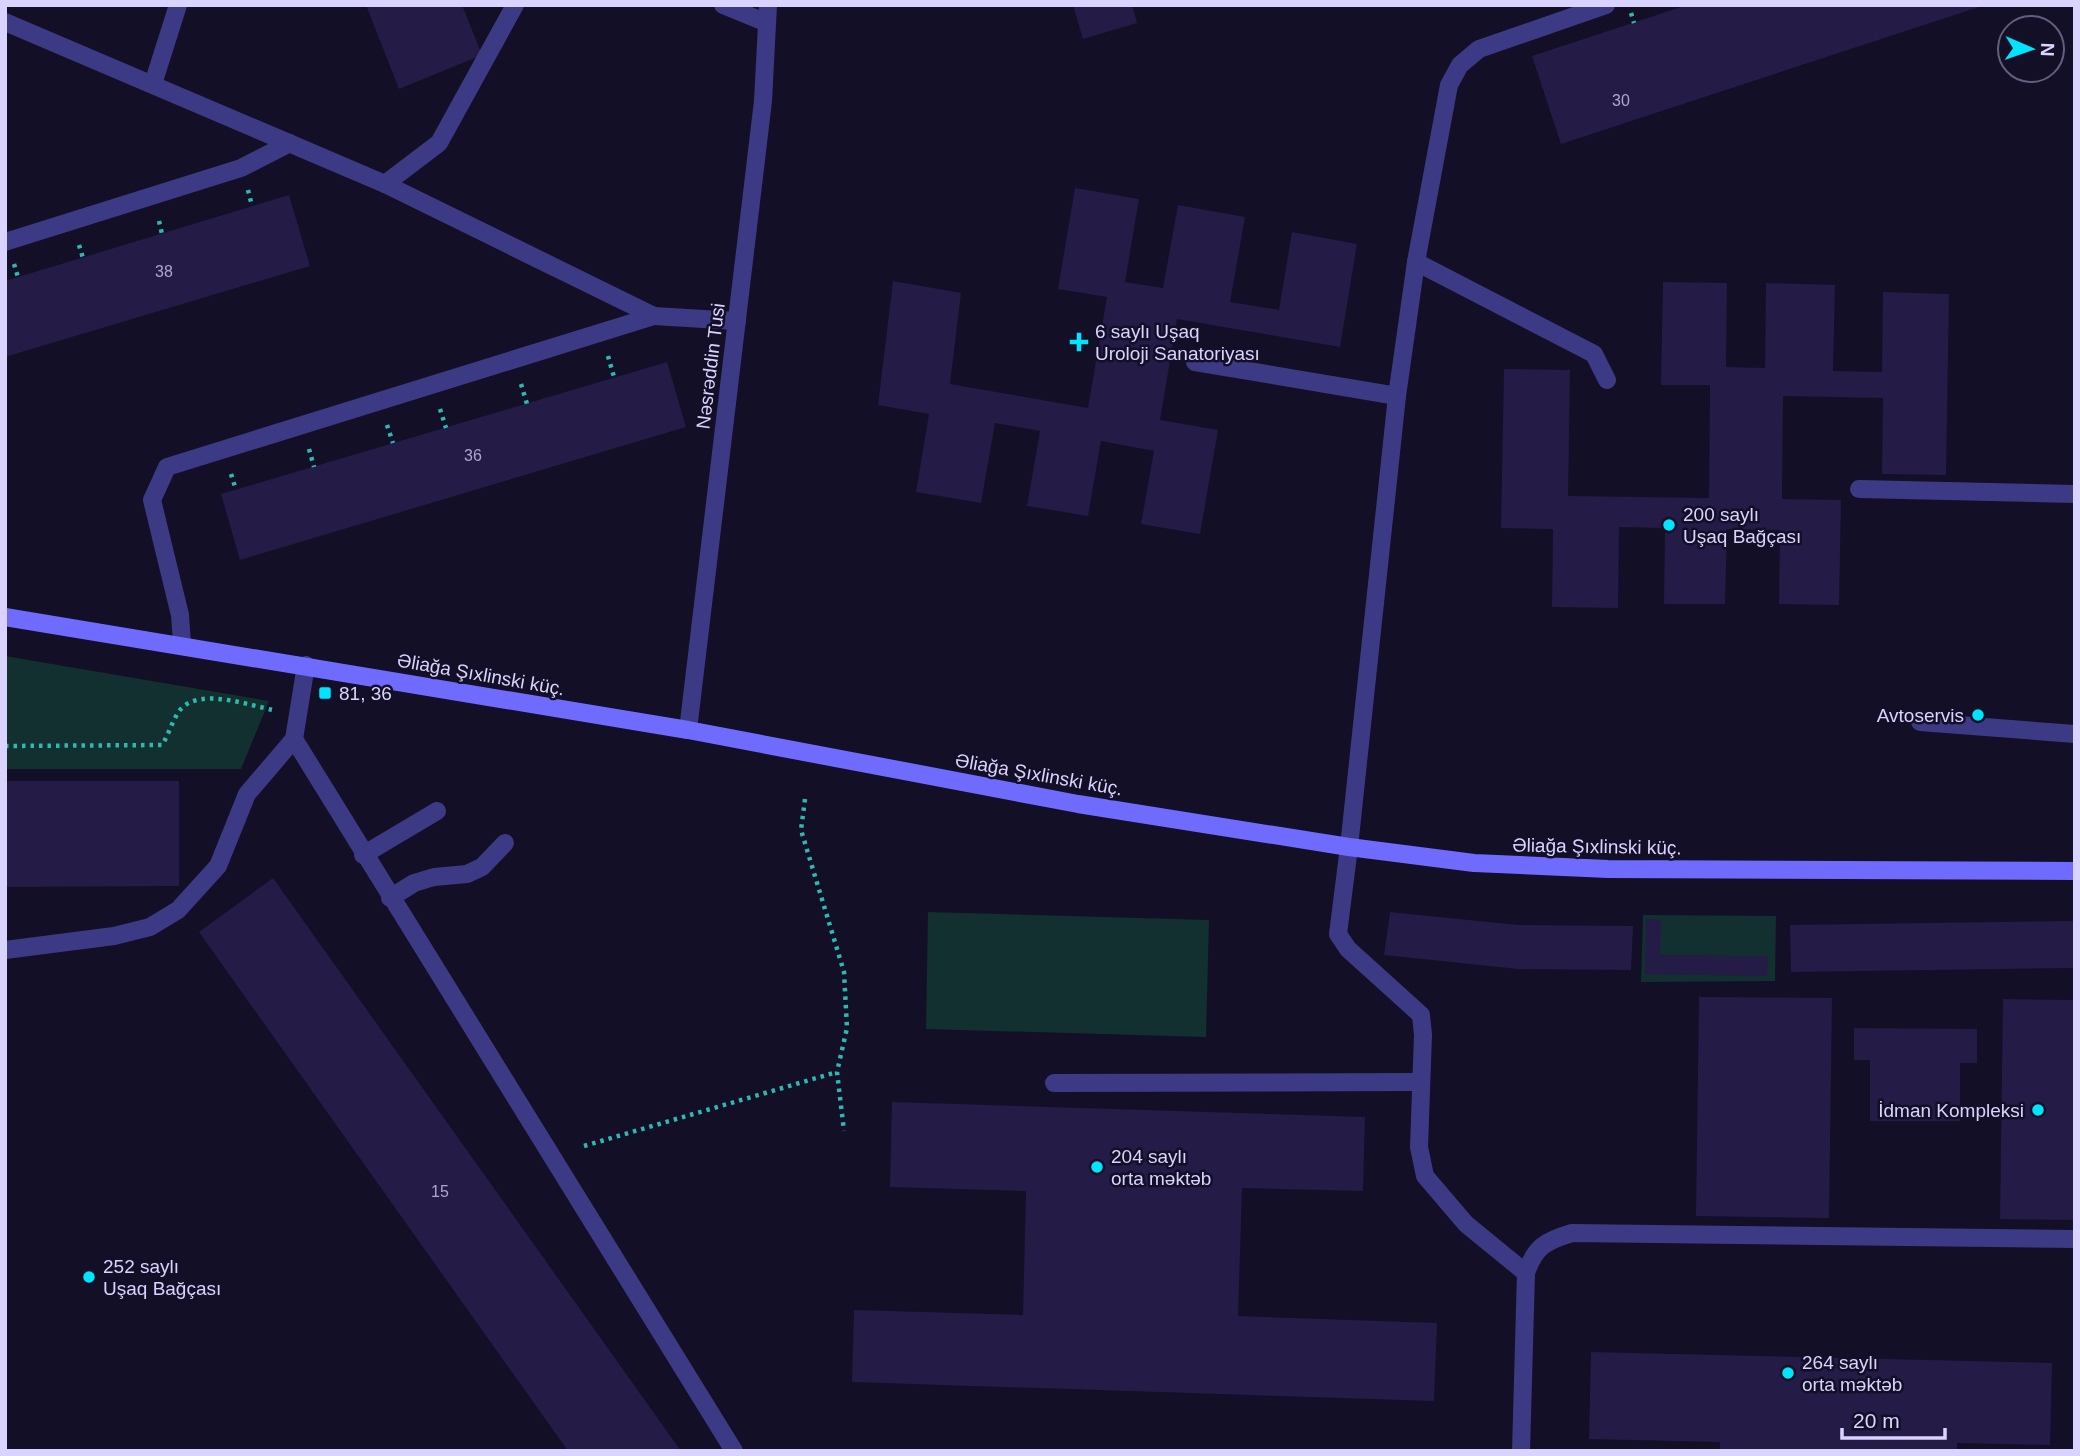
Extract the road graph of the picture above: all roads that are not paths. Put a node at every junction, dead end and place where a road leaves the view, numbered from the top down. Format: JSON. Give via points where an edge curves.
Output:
{"nodes":[{"id":1,"x":178,"y":5,"type":"edge"},
{"id":2,"x":515,"y":5,"type":"edge"},
{"id":3,"x":723,"y":5,"type":"edge"},
{"id":4,"x":1606,"y":5,"type":"edge"},
{"id":5,"x":767,"y":14,"type":"edge"},
{"id":6,"x":5,"y":22,"type":"edge"},
{"id":7,"x":153,"y":85,"type":"junction"},
{"id":8,"x":290,"y":142,"type":"junction"},
{"id":9,"x":384,"y":184,"type":"junction"},
{"id":10,"x":5,"y":242,"type":"edge"},
{"id":11,"x":1416,"y":262,"type":"junction"},
{"id":12,"x":654,"y":316,"type":"junction"},
{"id":13,"x":737,"y":321,"type":"junction"},
{"id":14,"x":1195,"y":362,"type":"dead end"},
{"id":15,"x":1607,"y":380,"type":"dead end"},
{"id":16,"x":1397,"y":396,"type":"junction"},
{"id":17,"x":1859,"y":489,"type":"dead end"},
{"id":18,"x":2075,"y":494,"type":"edge"},
{"id":19,"x":5,"y":617,"type":"edge"},
{"id":20,"x":182,"y":644,"type":"junction"},
{"id":21,"x":306,"y":665,"type":"junction"},
{"id":22,"x":1920,"y":722,"type":"dead end"},
{"id":23,"x":688,"y":730,"type":"junction"},
{"id":24,"x":2075,"y":734,"type":"edge"},
{"id":25,"x":294,"y":739,"type":"junction"},
{"id":26,"x":438,"y":811,"type":"dead end"},
{"id":27,"x":505,"y":843,"type":"dead end"},
{"id":28,"x":1349,"y":847,"type":"junction"},
{"id":29,"x":363,"y":855,"type":"junction"},
{"id":30,"x":2075,"y":871,"type":"edge"},
{"id":31,"x":390,"y":898,"type":"junction"},
{"id":32,"x":5,"y":950,"type":"edge"},
{"id":33,"x":1420,"y":1082,"type":"junction"},
{"id":34,"x":1054,"y":1083,"type":"dead end"},
{"id":35,"x":2075,"y":1239,"type":"edge"},
{"id":36,"x":1525,"y":1273,"type":"junction"},
{"id":37,"x":734,"y":1451,"type":"edge"},
{"id":38,"x":1521,"y":1451,"type":"edge"}],
"edges":[{"from":1,"to":7,"type":"street"},
{"from":2,"to":9,"type":"street","via":[[439,143]]},
{"from":3,"to":5,"type":"street"},
{"from":4,"to":11,"type":"street","via":[[1479,49],[1460,65],[1449,85]]},
{"from":5,"to":13,"type":"street","name":"Nəsrəddin Tusi","via":[[763,101]]},
{"from":6,"to":7,"type":"street"},
{"from":7,"to":8,"type":"street"},
{"from":8,"to":9,"type":"street"},
{"from":8,"to":10,"type":"street","via":[[241,168]]},
{"from":9,"to":12,"type":"street"},
{"from":11,"to":15,"type":"street","via":[[1594,355]]},
{"from":11,"to":16,"type":"street"},
{"from":12,"to":13,"type":"street"},
{"from":12,"to":20,"type":"street","via":[[167,467],[152,500],[180,615]]},
{"from":13,"to":23,"type":"street","name":"Nəsrəddin Tusi"},
{"from":14,"to":16,"type":"street"},
{"from":16,"to":28,"type":"street"},
{"from":17,"to":18,"type":"street"},
{"from":19,"to":20,"type":"main road","name":"Əliağa Şıxlinski küç."},
{"from":20,"to":21,"type":"main road","name":"Əliağa Şıxlinski küç."},
{"from":21,"to":23,"type":"main road","name":"Əliağa Şıxlinski küç."},
{"from":21,"to":25,"type":"street"},
{"from":22,"to":24,"type":"street"},
{"from":23,"to":28,"type":"main road","name":"Əliağa Şıxlinski küç.","via":[[1079,804]]},
{"from":25,"to":29,"type":"street"},
{"from":25,"to":32,"type":"street","via":[[247,794],[218,866],[178,910],[150,927],[114,936]]},
{"from":26,"to":29,"type":"street"},
{"from":27,"to":31,"type":"street","via":[[482,867],[414,883]]},
{"from":28,"to":30,"type":"main road","name":"Əliağa Şıxlinski küç.","via":[[1533,868]]},
{"from":28,"to":33,"type":"street","via":[[1338,934],[1348,949],[1421,1015]]},
{"from":29,"to":31,"type":"street"},
{"from":31,"to":37,"type":"street"},
{"from":33,"to":34,"type":"street"},
{"from":33,"to":36,"type":"street","via":[[1419,1147],[1425,1176],[1466,1224]]},
{"from":35,"to":36,"type":"street","via":[[1572,1233],[1554,1238],[1533,1253]]},
{"from":36,"to":38,"type":"street"}]}
